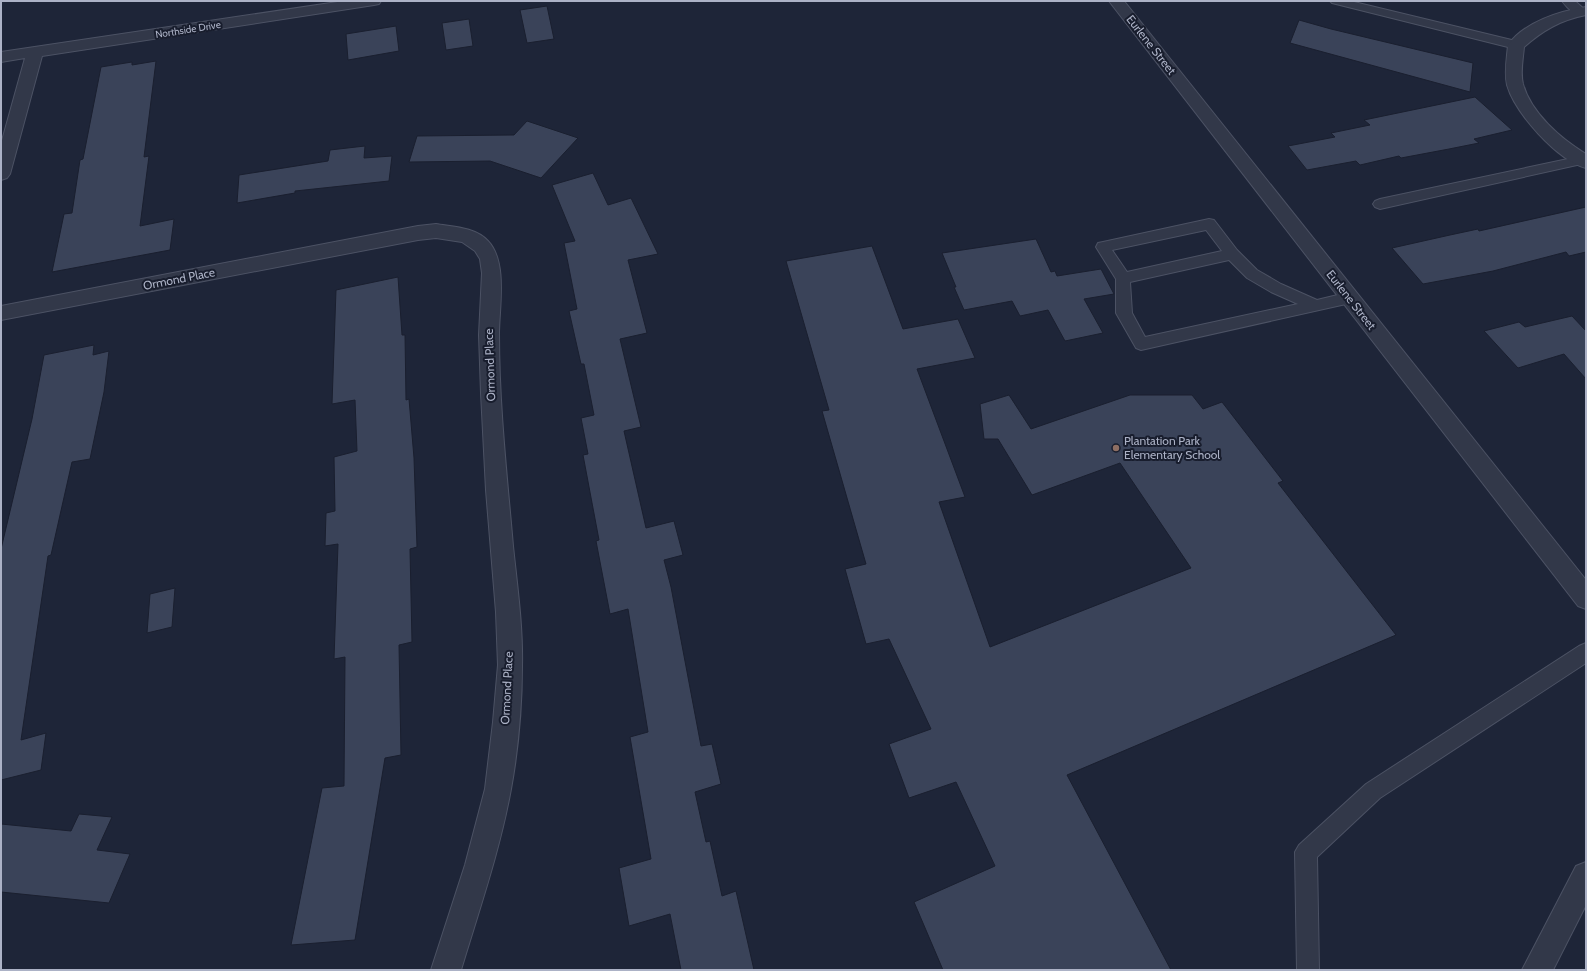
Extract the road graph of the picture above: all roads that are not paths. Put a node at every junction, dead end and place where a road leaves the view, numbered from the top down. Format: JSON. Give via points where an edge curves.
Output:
{"nodes":[{"id":1,"x":374,"y":1,"type":"edge"},
{"id":2,"x":1116,"y":1,"type":"edge"},
{"id":3,"x":1336,"y":1,"type":"edge"},
{"id":4,"x":1568,"y":1,"type":"edge"},
{"id":5,"x":1583,"y":11,"type":"edge"},
{"id":6,"x":1516,"y":45,"type":"junction"},
{"id":7,"x":35,"y":52,"type":"junction"},
{"id":8,"x":1,"y":57,"type":"edge"},
{"id":9,"x":1584,"y":161,"type":"edge"},
{"id":10,"x":1,"y":174,"type":"edge"},
{"id":11,"x":1380,"y":204,"type":"dead end"},
{"id":12,"x":1232,"y":254,"type":"junction"},
{"id":13,"x":1123,"y":278,"type":"junction"},
{"id":14,"x":1350,"y":298,"type":"junction"},
{"id":15,"x":1315,"y":305,"type":"junction"},
{"id":16,"x":1,"y":313,"type":"edge"},
{"id":17,"x":1586,"y":598,"type":"edge"},
{"id":18,"x":1586,"y":652,"type":"edge"},
{"id":19,"x":1586,"y":876,"type":"edge"},
{"id":20,"x":446,"y":970,"type":"edge"},
{"id":21,"x":1308,"y":970,"type":"edge"},
{"id":22,"x":1537,"y":970,"type":"edge"}],
"edges":[{"from":1,"to":7,"type":"street","name":"Northside Drive"},
{"from":2,"to":14,"type":"street","name":"Eurlene Street"},
{"from":3,"to":6,"type":"lane"},
{"from":4,"to":5,"type":"lane"},
{"from":5,"to":6,"type":"street","via":[[1566,14],[1539,26]]},
{"from":6,"to":9,"type":"street","via":[[1513,72],[1519,96],[1560,144]]},
{"from":7,"to":8,"type":"street","name":"Northside Drive"},
{"from":7,"to":10,"type":"street"},
{"from":9,"to":11,"type":"lane"},
{"from":12,"to":13,"type":"lane"},
{"from":12,"to":13,"type":"lane","via":[[1209,224],[1103,247]]},
{"from":12,"to":15,"type":"lane","via":[[1252,274]]},
{"from":13,"to":15,"type":"lane","via":[[1124,314],[1141,344]]},
{"from":14,"to":15,"type":"lane"},
{"from":14,"to":17,"type":"street","name":"Eurlene Street"},
{"from":16,"to":20,"type":"street","name":"Ormond Place","via":[[418,233],[436,231],[467,236],[482,246],[489,259],[491,273],[491,393],[510,665],[498,789],[479,865]]},
{"from":18,"to":21,"type":"lane","via":[[1373,791],[1306,852]]},
{"from":19,"to":22,"type":"street"}]}
